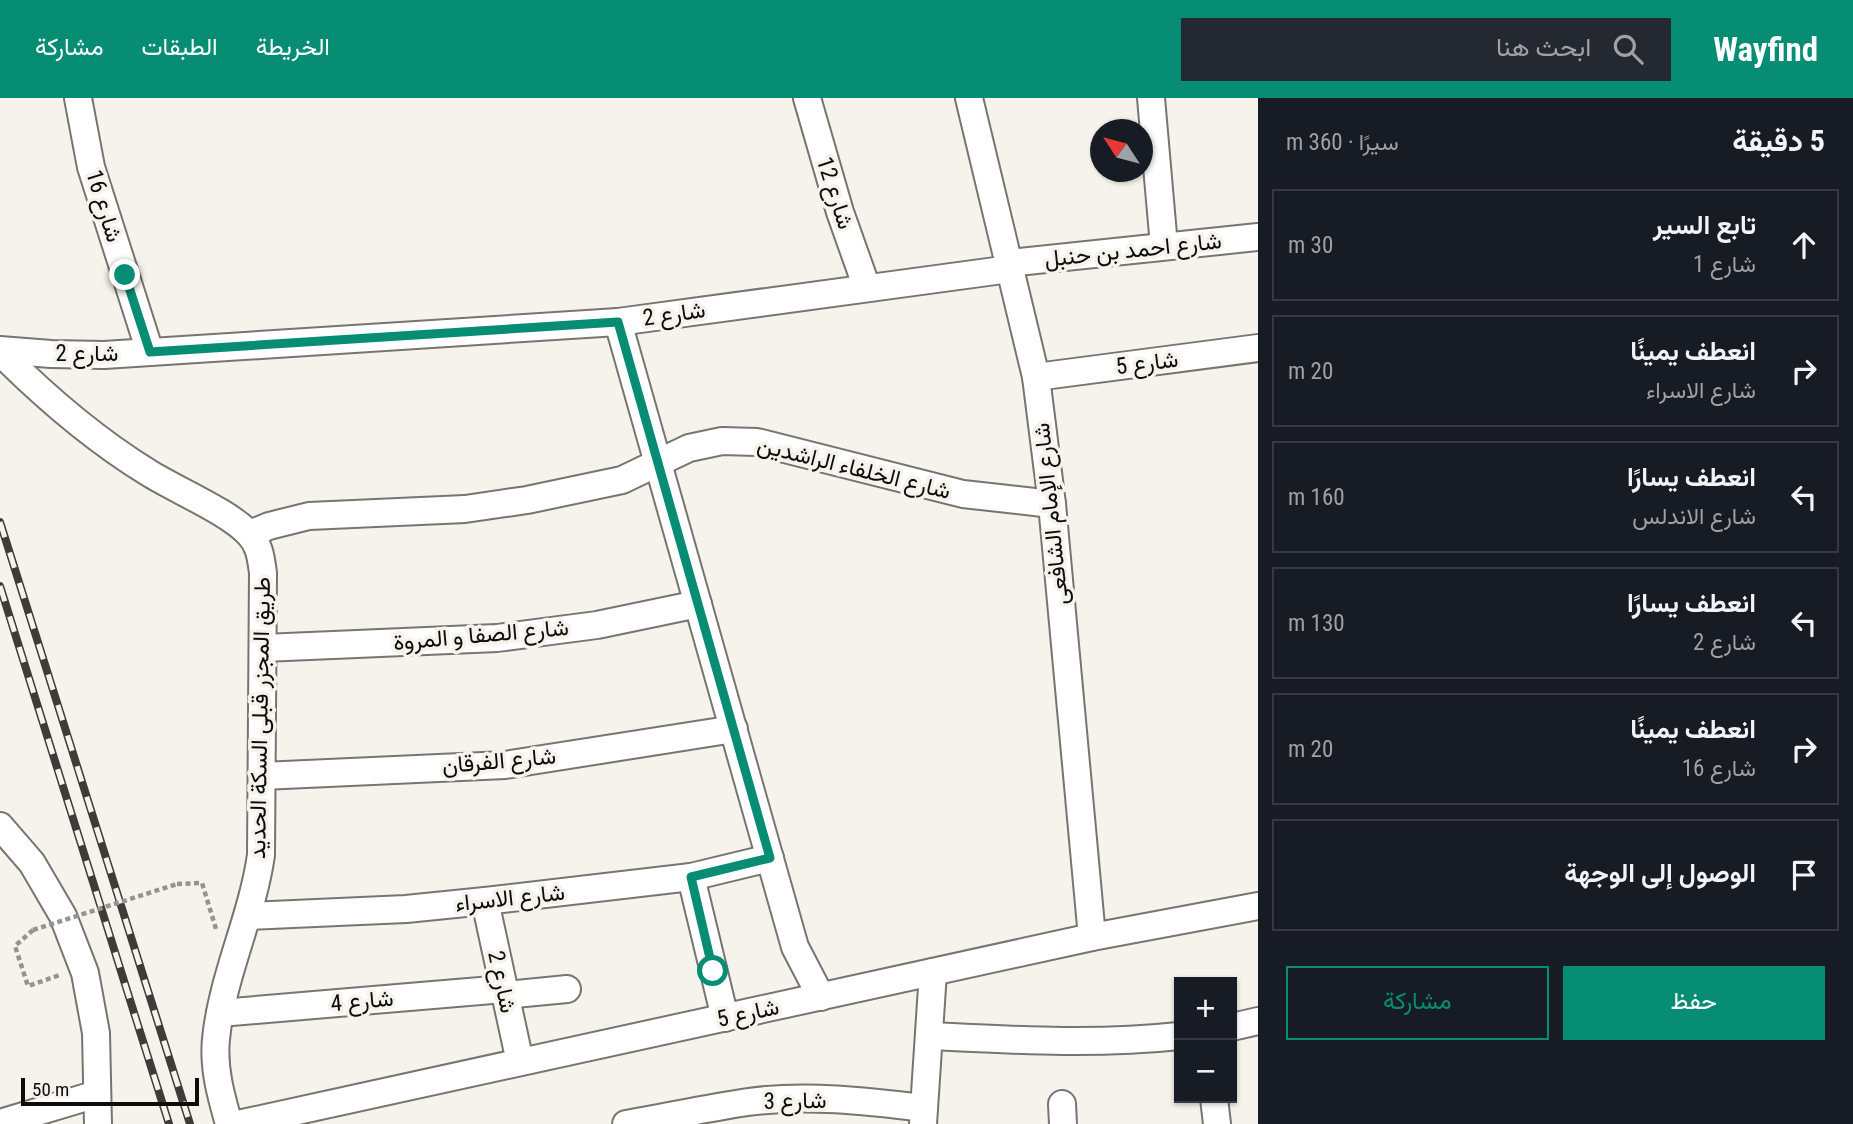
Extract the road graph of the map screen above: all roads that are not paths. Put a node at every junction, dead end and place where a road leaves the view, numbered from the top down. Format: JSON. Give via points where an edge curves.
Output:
{"nodes":[{"id":1,"x":78,"y":98,"type":"edge"},
{"id":2,"x":807,"y":98,"type":"edge"},
{"id":3,"x":969,"y":98,"type":"edge"},
{"id":4,"x":1151,"y":98,"type":"edge"},
{"id":5,"x":1258,"y":237,"type":"edge"},
{"id":6,"x":1164,"y":246,"type":"junction"},
{"id":7,"x":1010,"y":266,"type":"junction"},
{"id":8,"x":867,"y":288,"type":"junction"},
{"id":9,"x":618,"y":322,"type":"junction"},
{"id":10,"x":1258,"y":348,"type":"edge"},
{"id":11,"x":0,"y":351,"type":"edge"},
{"id":12,"x":150,"y":352,"type":"junction"},
{"id":13,"x":1036,"y":377,"type":"junction"},
{"id":14,"x":658,"y":464,"type":"junction"},
{"id":15,"x":1052,"y":504,"type":"junction"},
{"id":16,"x":250,"y":534,"type":"junction"},
{"id":17,"x":698,"y":604,"type":"junction"},
{"id":18,"x":262,"y":648,"type":"junction"},
{"id":19,"x":734,"y":729,"type":"junction"},
{"id":20,"x":262,"y":776,"type":"junction"},
{"id":21,"x":0,"y":826,"type":"edge"},
{"id":22,"x":770,"y":858,"type":"junction"},
{"id":23,"x":691,"y":877,"type":"junction"},
{"id":24,"x":485,"y":901,"type":"junction"},
{"id":25,"x":1258,"y":905,"type":"edge"},
{"id":26,"x":248,"y":916,"type":"junction"},
{"id":27,"x":1092,"y":937,"type":"junction"},
{"id":28,"x":933,"y":972,"type":"junction"},
{"id":29,"x":567,"y":989,"type":"dead end"},
{"id":30,"x":504,"y":992,"type":"junction"},
{"id":31,"x":821,"y":997,"type":"junction"},
{"id":32,"x":220,"y":1013,"type":"junction"},
{"id":33,"x":725,"y":1018,"type":"junction"},
{"id":34,"x":1258,"y":1021,"type":"edge"},
{"id":35,"x":1237,"y":1026,"type":"edge"},
{"id":36,"x":929,"y":1035,"type":"junction"},
{"id":37,"x":1174,"y":1036,"type":"edge"},
{"id":38,"x":520,"y":1062,"type":"junction"},
{"id":39,"x":97,"y":1094,"type":"junction"},
{"id":40,"x":1215,"y":1103,"type":"edge"},
{"id":41,"x":923,"y":1116,"type":"edge"},
{"id":42,"x":0,"y":1123,"type":"edge"},
{"id":43,"x":634,"y":1123,"type":"edge"},
{"id":44,"x":98,"y":1124,"type":"edge"},
{"id":45,"x":229,"y":1124,"type":"edge"},
{"id":46,"x":238,"y":1124,"type":"edge"},
{"id":47,"x":1217,"y":1124,"type":"edge"}],
"edges":[{"from":1,"to":12,"type":"street","name":"شارع 16","via":[[91,167]]},
{"from":2,"to":8,"type":"street","name":"شارع 12"},
{"from":3,"to":7,"type":"street","name":"شارع الإمام الشافعى"},
{"from":4,"to":6,"type":"street"},
{"from":5,"to":6,"type":"street","name":"شارع احمد بن حنبل"},
{"from":6,"to":7,"type":"street","name":"شارع احمد بن حنبل"},
{"from":7,"to":8,"type":"street","name":"شارع 2"},
{"from":7,"to":13,"type":"street","name":"شارع الإمام الشافعى"},
{"from":8,"to":9,"type":"street","name":"شارع 2"},
{"from":9,"to":12,"type":"street","name":"شارع 2"},
{"from":9,"to":14,"type":"street"},
{"from":10,"to":13,"type":"street","name":"شارع 5"},
{"from":11,"to":12,"type":"street","name":"شارع 2"},
{"from":11,"to":16,"type":"street","via":[[27,380],[111,448]]},
{"from":13,"to":15,"type":"street","name":"شارع الإمام الشافعى"},
{"from":14,"to":15,"type":"street","name":"شارع الخلفاء الراشدين","via":[[689,448],[722,441],[757,442],[963,495]]},
{"from":14,"to":16,"type":"street","name":"شارع الخلفاء الراشدين","via":[[622,480],[527,500],[465,509],[309,516]]},
{"from":14,"to":17,"type":"street"},
{"from":15,"to":27,"type":"street","name":"شارع الإمام الشافعى"},
{"from":16,"to":18,"type":"street","name":"طريق المجزر قبلى السكة الحديد","via":[[260,552],[263,573]]},
{"from":17,"to":18,"type":"street","name":"شارع الصفا و المروة","via":[[509,637]]},
{"from":17,"to":19,"type":"street"},
{"from":18,"to":20,"type":"street","name":"طريق المجزر قبلى السكة الحديد"},
{"from":19,"to":20,"type":"street","name":"شارع الفرقان","via":[[505,765]]},
{"from":19,"to":22,"type":"street"},
{"from":20,"to":26,"type":"street","name":"طريق المجزر قبلى السكة الحديد","via":[[261,855]]},
{"from":21,"to":39,"type":"street","via":[[32,863],[63,916],[82,967],[96,1033]]},
{"from":22,"to":23,"type":"street","name":"شارع الاسراء"},
{"from":22,"to":31,"type":"street","via":[[795,947]]},
{"from":23,"to":24,"type":"street","name":"شارع الاسراء"},
{"from":23,"to":33,"type":"street"},
{"from":24,"to":26,"type":"street","name":"شارع الاسراء","via":[[367,912]]},
{"from":24,"to":30,"type":"street","name":"شارع 2"},
{"from":25,"to":27,"type":"street","name":"شارع 5"},
{"from":26,"to":32,"type":"street","name":"طريق المجزر قبلى السكة الحديد"},
{"from":27,"to":28,"type":"street","name":"شارع 5"},
{"from":28,"to":31,"type":"street","name":"شارع 5"},
{"from":28,"to":36,"type":"street"},
{"from":29,"to":30,"type":"street","name":"شارع 4"},
{"from":30,"to":32,"type":"street","name":"شارع 4"},
{"from":30,"to":38,"type":"street","name":"شارع 2"},
{"from":31,"to":33,"type":"street","name":"شارع 5"},
{"from":32,"to":45,"type":"street","name":"طريق المجزر قبلى السكة الحديد","via":[[216,1069]]},
{"from":33,"to":38,"type":"street","name":"شارع 5"},
{"from":34,"to":35,"type":"street"},
{"from":36,"to":37,"type":"street","via":[[1052,1042]]},
{"from":36,"to":41,"type":"street"},
{"from":38,"to":46,"type":"street","name":"شارع 5"},
{"from":39,"to":42,"type":"street"},
{"from":39,"to":44,"type":"street"},
{"from":40,"to":47,"type":"street"},
{"from":41,"to":43,"type":"street","name":"شارع 3","via":[[866,1101],[808,1099],[749,1102]]}]}
